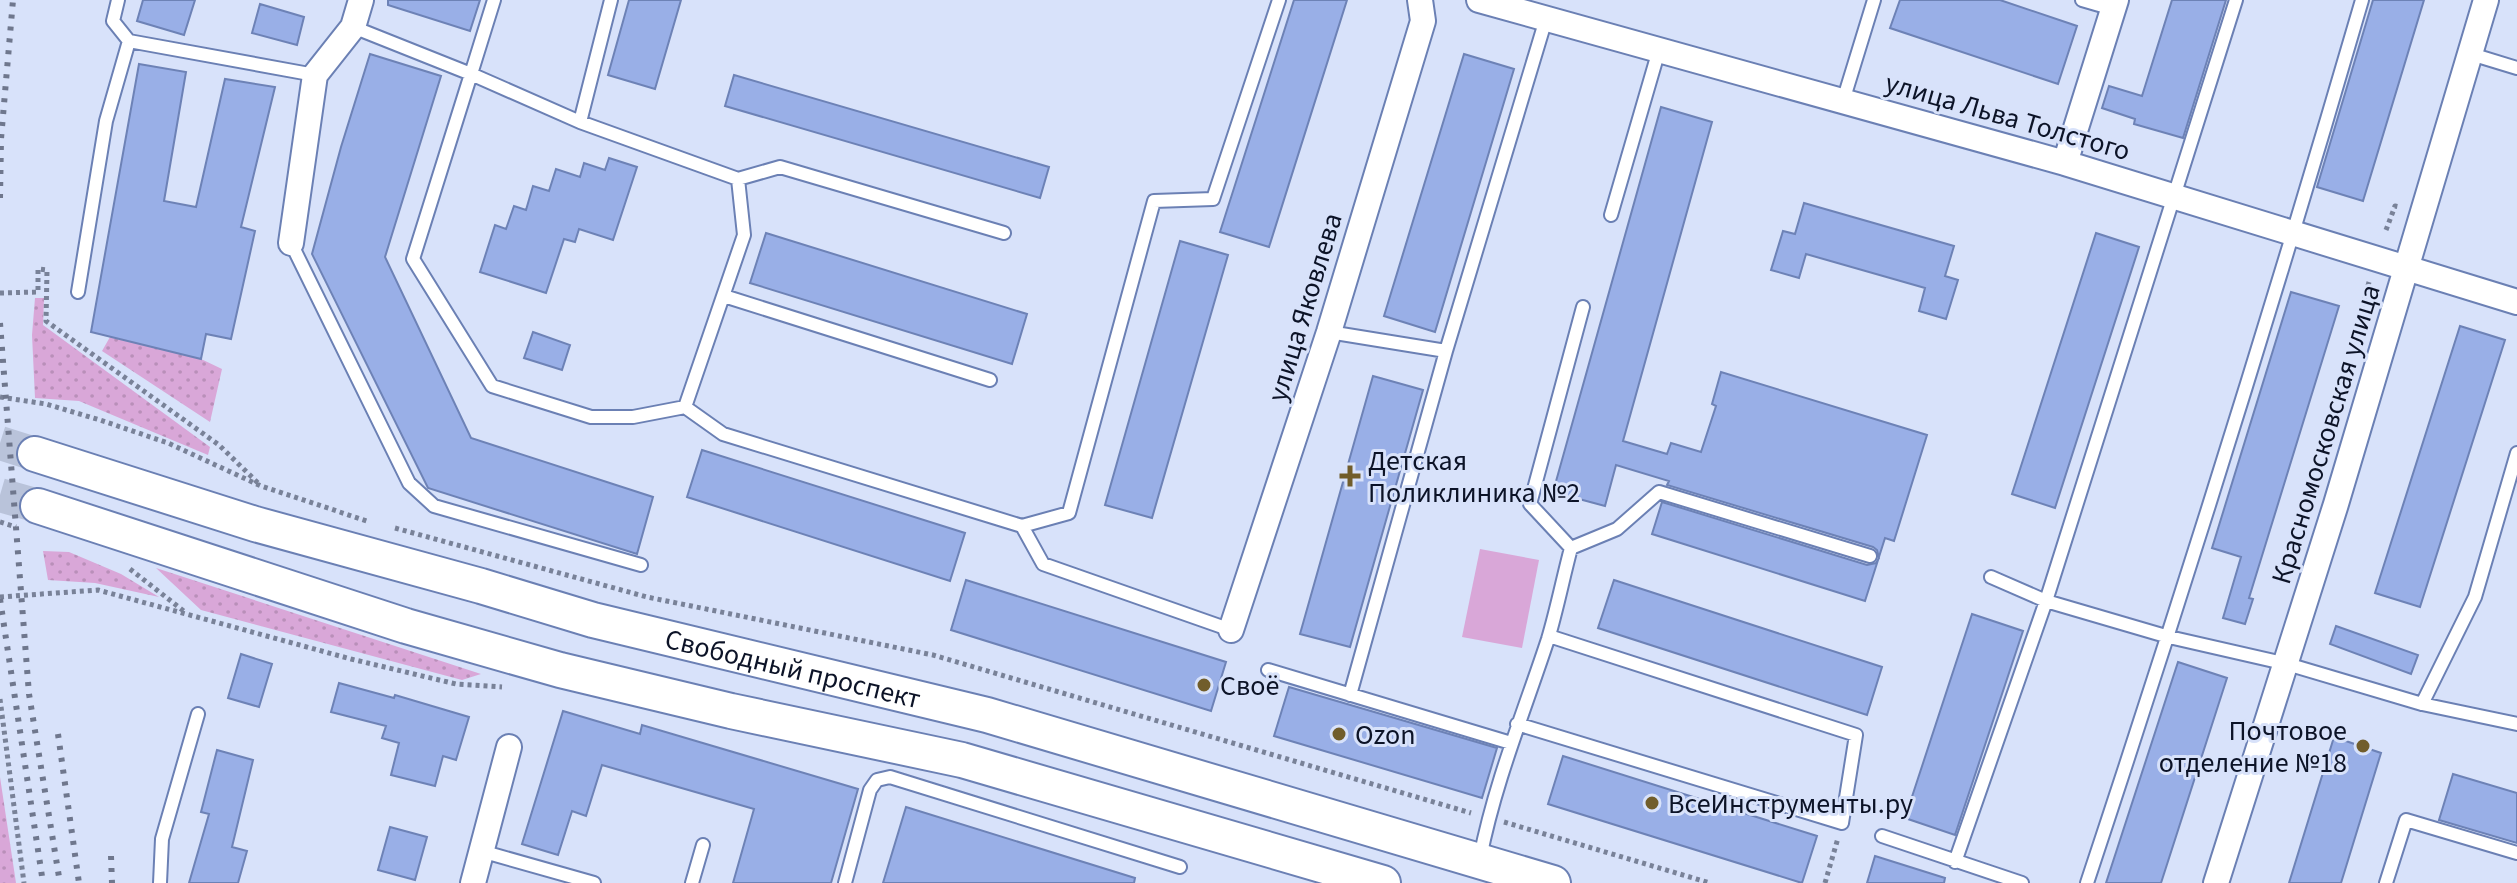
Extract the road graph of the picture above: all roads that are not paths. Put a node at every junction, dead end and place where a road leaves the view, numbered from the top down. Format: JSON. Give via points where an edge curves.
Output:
{"nodes":[{"id":1,"x":118,"y":0,"type":"edge"},
{"id":2,"x":361,"y":0,"type":"edge"},
{"id":3,"x":494,"y":0,"type":"edge"},
{"id":4,"x":611,"y":0,"type":"edge"},
{"id":5,"x":1279,"y":0,"type":"edge"},
{"id":6,"x":1420,"y":0,"type":"edge"},
{"id":7,"x":1479,"y":0,"type":"edge"},
{"id":8,"x":1874,"y":0,"type":"edge"},
{"id":9,"x":2082,"y":0,"type":"edge"},
{"id":10,"x":2236,"y":0,"type":"edge"},
{"id":11,"x":2362,"y":0,"type":"edge"},
{"id":12,"x":2486,"y":0,"type":"edge"},
{"id":13,"x":2114,"y":5,"type":"edge"},
{"id":14,"x":1546,"y":19,"type":"junction"},
{"id":15,"x":353,"y":27,"type":"junction"},
{"id":16,"x":129,"y":41,"type":"junction"},
{"id":17,"x":1659,"y":50,"type":"junction"},
{"id":18,"x":2471,"y":54,"type":"junction"},
{"id":19,"x":2517,"y":68,"type":"edge"},
{"id":20,"x":471,"y":74,"type":"junction"},
{"id":21,"x":315,"y":75,"type":"junction"},
{"id":22,"x":1843,"y":101,"type":"junction"},
{"id":23,"x":580,"y":122,"type":"junction"},
{"id":24,"x":2065,"y":163,"type":"junction"},
{"id":25,"x":738,"y":179,"type":"junction"},
{"id":26,"x":2175,"y":196,"type":"junction"},
{"id":27,"x":1611,"y":215,"type":"dead end"},
{"id":28,"x":2294,"y":232,"type":"junction"},
{"id":29,"x":1004,"y":233,"type":"dead end"},
{"id":30,"x":291,"y":243,"type":"joint"},
{"id":31,"x":2407,"y":268,"type":"junction"},
{"id":32,"x":78,"y":292,"type":"dead end"},
{"id":33,"x":724,"y":296,"type":"junction"},
{"id":34,"x":2517,"y":302,"type":"edge"},
{"id":35,"x":1583,"y":307,"type":"dead end"},
{"id":36,"x":1329,"y":332,"type":"junction"},
{"id":37,"x":1446,"y":351,"type":"junction"},
{"id":38,"x":990,"y":380,"type":"dead end"},
{"id":39,"x":685,"y":407,"type":"junction"},
{"id":40,"x":2517,"y":453,"type":"edge"},
{"id":41,"x":35,"y":454,"type":"tunnel mouth"},
{"id":42,"x":38,"y":506,"type":"tunnel mouth"},
{"id":43,"x":1022,"y":526,"type":"junction"},
{"id":44,"x":1571,"y":548,"type":"junction"},
{"id":45,"x":1870,"y":556,"type":"dead end"},
{"id":46,"x":641,"y":565,"type":"dead end"},
{"id":47,"x":1991,"y":577,"type":"dead end"},
{"id":48,"x":2046,"y":601,"type":"junction"},
{"id":49,"x":1231,"y":630,"type":"joint"},
{"id":50,"x":1549,"y":636,"type":"junction"},
{"id":51,"x":2169,"y":637,"type":"junction"},
{"id":52,"x":2287,"y":664,"type":"junction"},
{"id":53,"x":1268,"y":670,"type":"dead end"},
{"id":54,"x":1350,"y":695,"type":"junction"},
{"id":55,"x":2422,"y":704,"type":"junction"},
{"id":56,"x":198,"y":714,"type":"dead end"},
{"id":57,"x":1517,"y":724,"type":"junction"},
{"id":58,"x":2517,"y":724,"type":"edge"},
{"id":59,"x":1511,"y":743,"type":"junction"},
{"id":60,"x":509,"y":747,"type":"dead end"},
{"id":61,"x":1882,"y":836,"type":"dead end"},
{"id":62,"x":703,"y":845,"type":"dead end"},
{"id":63,"x":481,"y":851,"type":"junction"},
{"id":64,"x":2517,"y":853,"type":"edge"},
{"id":65,"x":1479,"y":861,"type":"junction"},
{"id":66,"x":1955,"y":862,"type":"junction"},
{"id":67,"x":1180,"y":867,"type":"dead end"},
{"id":68,"x":160,"y":883,"type":"edge"},
{"id":69,"x":473,"y":883,"type":"edge"},
{"id":70,"x":594,"y":883,"type":"edge"},
{"id":71,"x":692,"y":883,"type":"edge"},
{"id":72,"x":845,"y":883,"type":"edge"},
{"id":73,"x":1383,"y":883,"type":"edge"},
{"id":74,"x":1553,"y":883,"type":"edge"},
{"id":75,"x":2022,"y":883,"type":"edge"},
{"id":76,"x":2087,"y":883,"type":"edge"},
{"id":77,"x":2216,"y":883,"type":"edge"},
{"id":78,"x":2386,"y":883,"type":"edge"}],
"edges":[{"from":1,"to":16,"type":"lane","via":[[113,21]]},
{"from":2,"to":15,"type":"street"},
{"from":3,"to":20,"type":"lane"},
{"from":4,"to":23,"type":"lane"},
{"from":5,"to":43,"type":"lane","via":[[1213,199],[1154,201],[1069,513]]},
{"from":6,"to":36,"type":"street","name":"улица Яковлева","via":[[1423,21]]},
{"from":7,"to":14,"type":"street","name":"улица Льва Толстого"},
{"from":8,"to":22,"type":"lane"},
{"from":9,"to":13,"type":"lane"},
{"from":10,"to":26,"type":"lane"},
{"from":11,"to":28,"type":"lane"},
{"from":12,"to":18,"type":"street","name":"Красномосковская улица"},
{"from":13,"to":24,"type":"street"},
{"from":14,"to":17,"type":"street","name":"улица Льва Толстого"},
{"from":14,"to":37,"type":"lane"},
{"from":15,"to":20,"type":"lane"},
{"from":15,"to":21,"type":"street"},
{"from":16,"to":21,"type":"lane"},
{"from":16,"to":32,"type":"lane","via":[[106,121]]},
{"from":17,"to":22,"type":"street","name":"улица Льва Толстого"},
{"from":17,"to":27,"type":"lane"},
{"from":18,"to":19,"type":"lane"},
{"from":18,"to":31,"type":"street","name":"Красномосковская улица"},
{"from":20,"to":23,"type":"lane"},
{"from":20,"to":39,"type":"lane","via":[[413,259],[492,386],[591,417],[633,417]]},
{"from":21,"to":30,"type":"street"},
{"from":22,"to":24,"type":"street","name":"улица Льва Толстого"},
{"from":23,"to":25,"type":"lane"},
{"from":24,"to":26,"type":"street","name":"улица Льва Толстого"},
{"from":25,"to":29,"type":"lane","via":[[780,167]]},
{"from":25,"to":33,"type":"lane","via":[[744,235]]},
{"from":26,"to":28,"type":"street","name":"улица Льва Толстого"},
{"from":26,"to":48,"type":"lane"},
{"from":28,"to":31,"type":"street","name":"улица Льва Толстого"},
{"from":28,"to":51,"type":"lane"},
{"from":30,"to":46,"type":"lane","via":[[409,483],[434,506]]},
{"from":31,"to":34,"type":"street","name":"улица Льва Толстого"},
{"from":31,"to":52,"type":"street","name":"Красномосковская улица"},
{"from":33,"to":38,"type":"lane"},
{"from":33,"to":39,"type":"lane"},
{"from":35,"to":44,"type":"lane","via":[[1530,504]]},
{"from":36,"to":37,"type":"lane"},
{"from":36,"to":49,"type":"street","name":"улица Яковлева"},
{"from":37,"to":54,"type":"lane"},
{"from":39,"to":43,"type":"lane","via":[[723,434]]},
{"from":40,"to":55,"type":"lane","via":[[2475,597]]},
{"from":41,"to":65,"type":"main road","name":"Свободный проспект","via":[[255,524],[593,620],[987,715]]},
{"from":42,"to":73,"type":"main road","name":"Свободный проспект","via":[[406,626],[560,670],[962,760]]},
{"from":43,"to":49,"type":"lane","via":[[1043,564]]},
{"from":44,"to":45,"type":"lane","via":[[1617,529],[1659,492]]},
{"from":44,"to":50,"type":"lane"},
{"from":47,"to":48,"type":"lane"},
{"from":48,"to":51,"type":"lane"},
{"from":48,"to":66,"type":"lane"},
{"from":50,"to":57,"type":"lane"},
{"from":50,"to":57,"type":"lane","via":[[1856,735],[1842,823]]},
{"from":51,"to":52,"type":"lane"},
{"from":51,"to":76,"type":"lane"},
{"from":52,"to":55,"type":"lane"},
{"from":52,"to":77,"type":"street","name":"Красномосковская улица"},
{"from":53,"to":54,"type":"lane"},
{"from":54,"to":59,"type":"lane"},
{"from":55,"to":58,"type":"lane"},
{"from":56,"to":68,"type":"lane","via":[[162,839]]},
{"from":57,"to":59,"type":"lane"},
{"from":59,"to":65,"type":"lane"},
{"from":60,"to":63,"type":"street"},
{"from":61,"to":66,"type":"lane"},
{"from":62,"to":71,"type":"lane"},
{"from":63,"to":69,"type":"street"},
{"from":63,"to":70,"type":"lane"},
{"from":64,"to":78,"type":"lane","via":[[2406,820]]},
{"from":65,"to":74,"type":"main road","name":"Свободный проспект"},
{"from":66,"to":75,"type":"lane"},
{"from":67,"to":72,"type":"lane","via":[[890,777],[877,780],[870,790]]}]}
